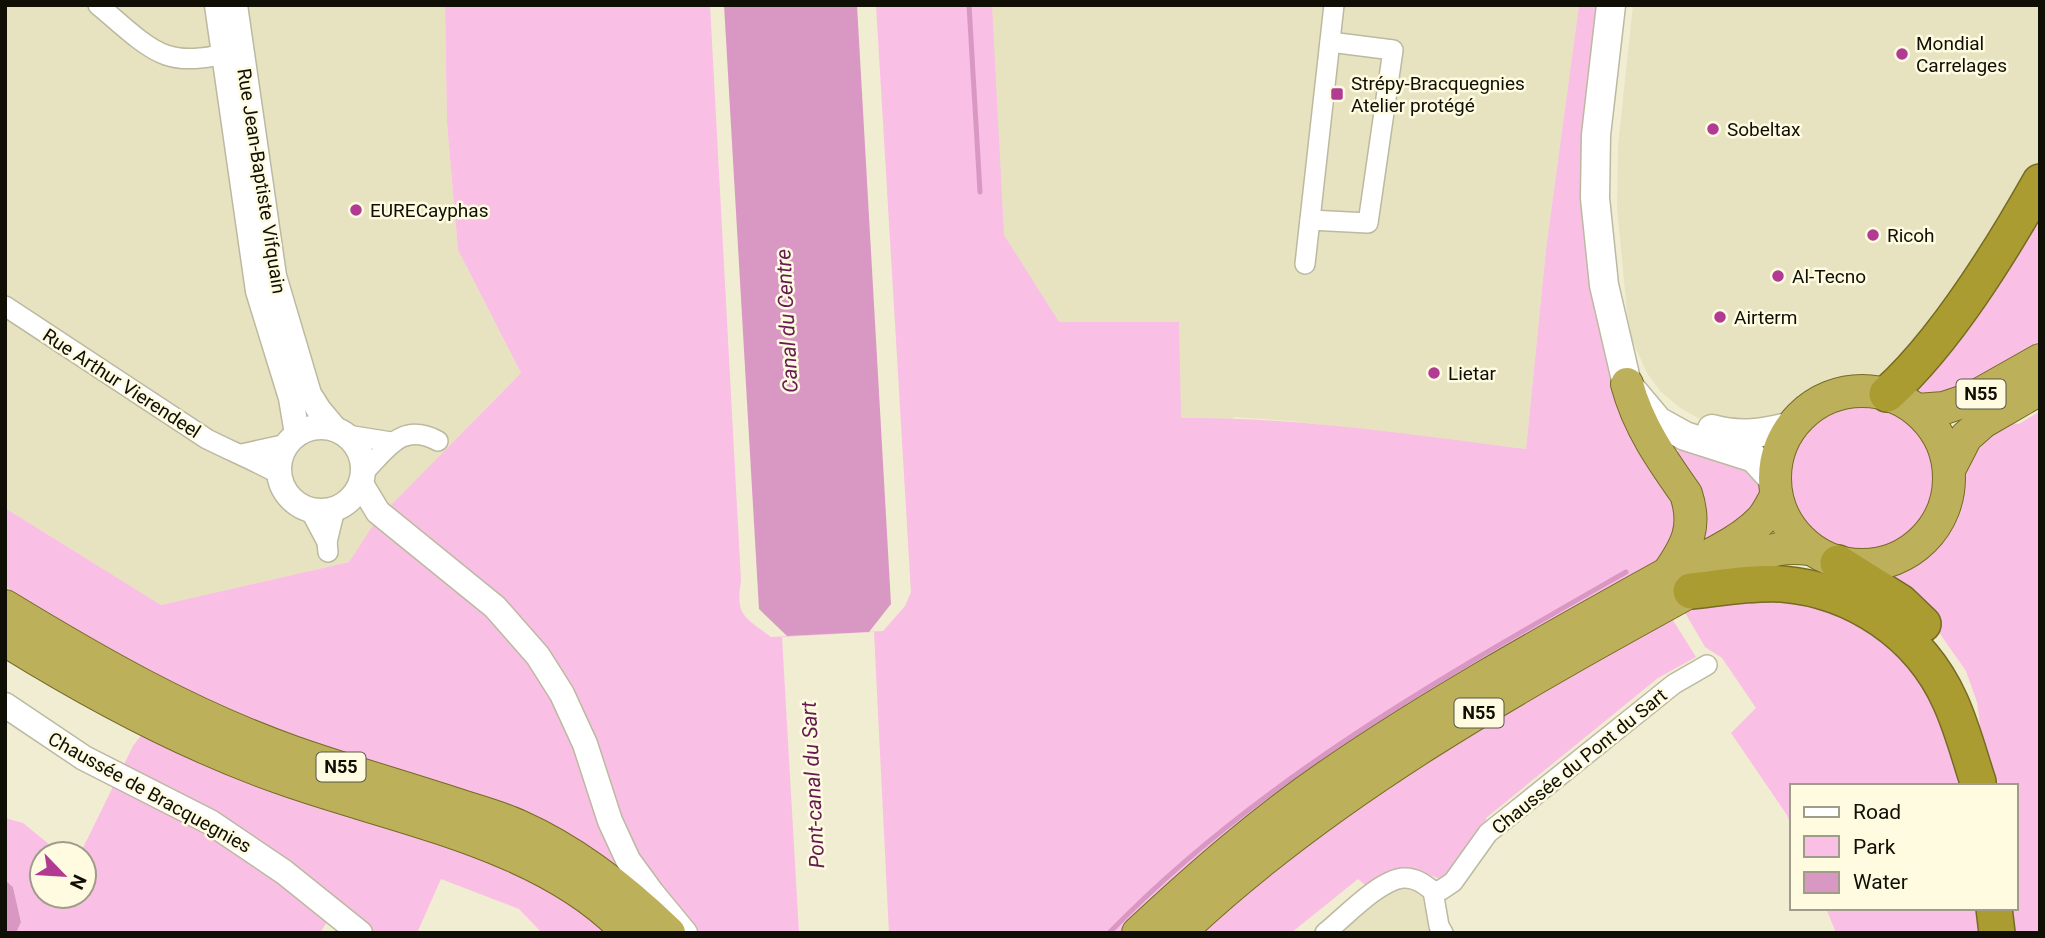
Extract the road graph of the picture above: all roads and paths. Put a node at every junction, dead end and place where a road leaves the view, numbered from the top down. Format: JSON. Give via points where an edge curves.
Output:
{"nodes":[{"id":1,"x":97,"y":5,"type":"edge"},
{"id":2,"x":217,"y":5,"type":"edge"},
{"id":3,"x":236,"y":5,"type":"edge"},
{"id":4,"x":1334,"y":5,"type":"edge"},
{"id":5,"x":1611,"y":5,"type":"edge"},
{"id":6,"x":1620,"y":5,"type":"edge"},
{"id":7,"x":1629,"y":5,"type":"edge"},
{"id":8,"x":1330,"y":42,"type":"junction"},
{"id":9,"x":233,"y":52,"type":"junction"},
{"id":10,"x":1613,"y":146,"type":"junction"},
{"id":11,"x":2040,"y":182,"type":"edge"},
{"id":12,"x":1310,"y":220,"type":"junction"},
{"id":13,"x":1305,"y":264,"type":"dead end"},
{"id":14,"x":5,"y":306,"type":"edge"},
{"id":15,"x":2040,"y":360,"type":"edge"},
{"id":16,"x":1627,"y":384,"type":"junction"},
{"id":17,"x":2040,"y":389,"type":"edge"},
{"id":18,"x":1902,"y":402,"type":"junction"},
{"id":19,"x":1792,"y":426,"type":"junction"},
{"id":20,"x":341,"y":432,"type":"junction"},
{"id":21,"x":292,"y":439,"type":"junction"},
{"id":22,"x":391,"y":442,"type":"junction"},
{"id":23,"x":438,"y":442,"type":"dead end"},
{"id":24,"x":242,"y":454,"type":"junction"},
{"id":25,"x":1949,"y":470,"type":"junction"},
{"id":26,"x":279,"y":474,"type":"junction"},
{"id":27,"x":362,"y":478,"type":"junction"},
{"id":28,"x":1775,"y":488,"type":"junction"},
{"id":29,"x":335,"y":509,"type":"junction"},
{"id":30,"x":310,"y":510,"type":"junction"},
{"id":31,"x":1824,"y":556,"type":"junction"},
{"id":32,"x":1679,"y":582,"type":"junction"},
{"id":33,"x":5,"y":606,"type":"edge"},
{"id":34,"x":5,"y":640,"type":"edge"},
{"id":35,"x":1707,"y":665,"type":"dead end"},
{"id":36,"x":5,"y":705,"type":"edge"},
{"id":37,"x":1978,"y":784,"type":"edge"},
{"id":38,"x":1433,"y":891,"type":"junction"},
{"id":39,"x":1994,"y":910,"type":"edge"},
{"id":40,"x":359,"y":933,"type":"edge"},
{"id":41,"x":628,"y":933,"type":"edge"},
{"id":42,"x":669,"y":933,"type":"edge"},
{"id":43,"x":685,"y":933,"type":"edge"},
{"id":44,"x":1138,"y":933,"type":"edge"},
{"id":45,"x":1179,"y":933,"type":"edge"},
{"id":46,"x":1325,"y":933,"type":"edge"},
{"id":47,"x":1443,"y":933,"type":"edge"},
{"id":48,"x":1997,"y":933,"type":"edge"}],
"edges":[{"from":1,"to":9,"type":"street","via":[[166,55],[187,58]]},
{"from":2,"to":9,"type":"street","name":"Rue Jean-Baptiste Vifquain"},
{"from":3,"to":9,"type":"street","name":"Rue Jean-Baptiste Vifquain"},
{"from":4,"to":8,"type":"street"},
{"from":5,"to":16,"type":"main road","via":[[1596,135],[1595,198],[1604,285]]},
{"from":6,"to":10,"type":"main road","via":[[1606,128]]},
{"from":7,"to":10,"type":"main road"},
{"from":8,"to":12,"type":"street"},
{"from":8,"to":12,"type":"street","via":[[1393,50],[1368,223]]},
{"from":9,"to":20,"type":"street","name":"Rue Jean-Baptiste Vifquain","via":[[274,276],[309,394]]},
{"from":9,"to":21,"type":"street","name":"Rue Jean-Baptiste Vifquain","via":[[258,291],[291,398]]},
{"from":10,"to":19,"type":"main road","via":[[1614,256],[1627,345],[1644,385],[1659,404],[1679,417],[1714,430],[1759,434]]},
{"from":11,"to":18,"type":"highway","via":[[1969,296],[1910,374]]},
{"from":12,"to":13,"type":"street"},
{"from":14,"to":24,"type":"street","name":"Rue Arthur Vierendeel","via":[[207,439]]},
{"from":15,"to":18,"type":"highway","number":"N55","via":[[1971,399],[1944,408]]},
{"from":16,"to":28,"type":"main road","via":[[1658,421],[1685,436],[1754,458]]},
{"from":16,"to":32,"type":"highway","via":[[1633,408],[1690,506],[1692,522]]},
{"from":17,"to":25,"type":"highway","number":"N55","via":[[1983,422],[1966,438]]},
{"from":18,"to":19,"type":"highway","number":"N55","via":[[1857,391],[1827,398]]},
{"from":18,"to":25,"type":"highway","number":"N55","via":[[1939,437]]},
{"from":19,"to":28,"type":"highway","number":"N55","via":[[1776,461]]},
{"from":20,"to":21,"type":"street","via":[[322,426]]},
{"from":20,"to":22,"type":"street"},
{"from":20,"to":27,"type":"street","name":"Rue Jean-Baptiste Vifquain","via":[[356,445],[362,458]]},
{"from":21,"to":24,"type":"street"},
{"from":21,"to":26,"type":"street","name":"Rue Jean-Baptiste Vifquain","via":[[281,457]]},
{"from":22,"to":23,"type":"street","via":[[417,435]]},
{"from":22,"to":27,"type":"street"},
{"from":24,"to":26,"type":"street","name":"Rue Arthur Vierendeel"},
{"from":25,"to":31,"type":"highway","number":"N55","via":[[1943,512],[1918,546],[1880,564],[1859,566]]},
{"from":26,"to":30,"type":"street","via":[[289,497]]},
{"from":27,"to":29,"type":"street","via":[[346,503]]},
{"from":27,"to":43,"type":"street","name":"Rue Jean-Baptiste Vifquain","via":[[377,512],[495,607],[538,656],[585,744],[628,860]]},
{"from":28,"to":31,"type":"highway","via":[[1788,525]]},
{"from":28,"to":32,"type":"highway","number":"N55","via":[[1765,516],[1750,531],[1688,566]]},
{"from":29,"to":30,"type":"street"},
{"from":29,"to":30,"type":"street","via":[[328,547]]},
{"from":31,"to":32,"type":"highway","number":"N55","via":[[1787,547]]},
{"from":31,"to":37,"type":"highway","via":[[1900,602],[1939,643],[1968,698]]},
{"from":32,"to":37,"type":"highway","via":[[1807,587],[1831,593],[1882,618],[1937,677],[1950,701]]},
{"from":32,"to":44,"type":"highway","number":"N55","via":[[1483,677],[1335,771],[1223,857]]},
{"from":32,"to":45,"type":"highway","number":"N55","via":[[1352,792],[1280,845]]},
{"from":33,"to":42,"type":"highway","number":"N55","via":[[141,685],[226,725],[537,835],[625,892]]},
{"from":34,"to":41,"type":"highway","number":"N55","via":[[201,745],[280,778],[513,856],[574,890]]},
{"from":35,"to":38,"type":"street","name":"Chaussée du Pont du Sart","via":[[1674,684],[1497,825],[1453,882]]},
{"from":36,"to":40,"type":"street","name":"Chaussée de Bracquegnies","via":[[84,758],[238,839]]},
{"from":38,"to":46,"type":"street","via":[[1412,879],[1392,881]]},
{"from":38,"to":47,"type":"street"},
{"from":39,"to":48,"type":"highway"}]}
